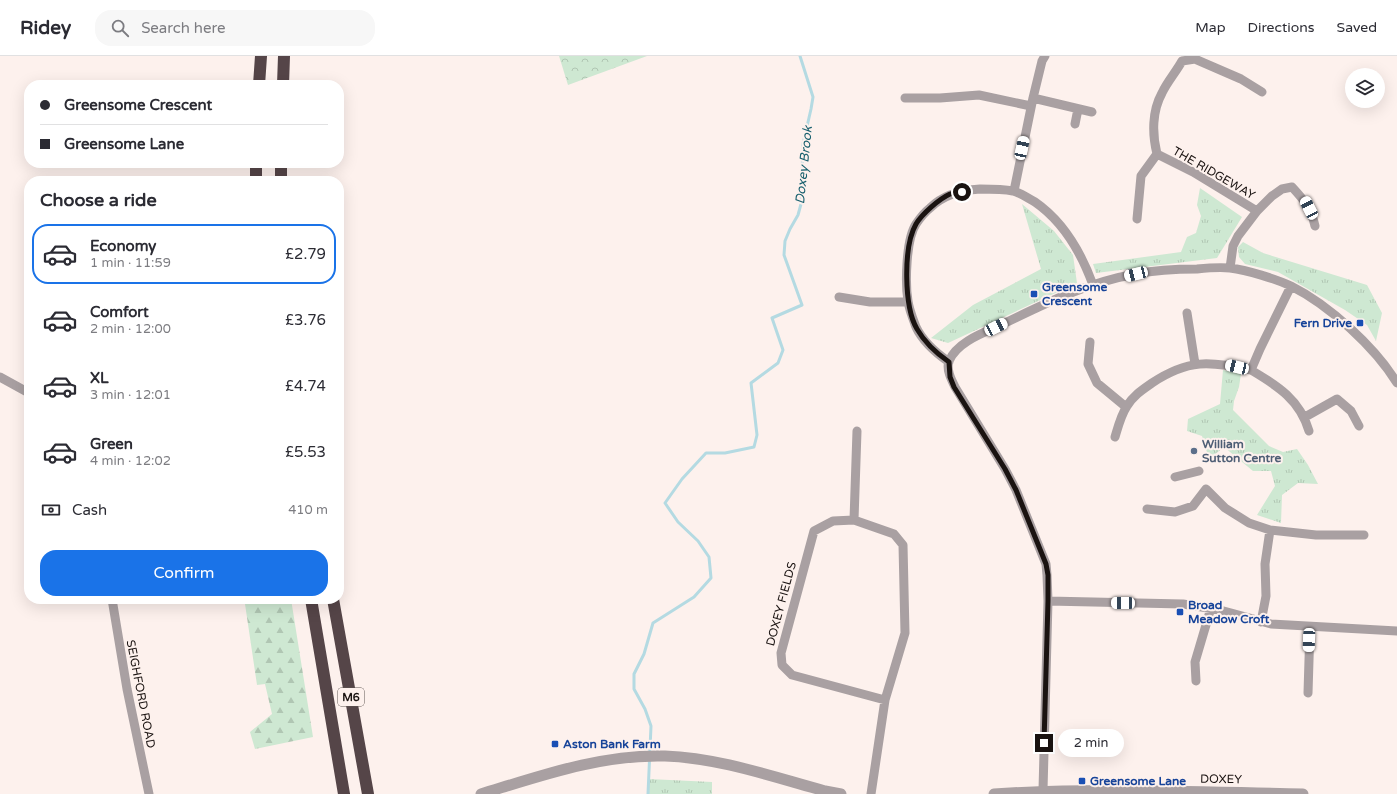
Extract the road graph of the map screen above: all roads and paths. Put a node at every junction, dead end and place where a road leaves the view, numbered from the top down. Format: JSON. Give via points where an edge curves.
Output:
{"nodes":[{"id":1,"x":261,"y":56,"type":"edge"},
{"id":2,"x":284,"y":56,"type":"edge"},
{"id":3,"x":1045,"y":56,"type":"edge"},
{"id":4,"x":259,"y":80,"type":"edge"},
{"id":5,"x":283,"y":80,"type":"edge"},
{"id":6,"x":1262,"y":92,"type":"dead end"},
{"id":7,"x":905,"y":98,"type":"dead end"},
{"id":8,"x":1032,"y":102,"type":"junction"},
{"id":9,"x":1078,"y":109,"type":"junction"},
{"id":10,"x":1092,"y":112,"type":"dead end"},
{"id":11,"x":1075,"y":124,"type":"dead end"},
{"id":12,"x":1157,"y":154,"type":"junction"},
{"id":13,"x":1014,"y":191,"type":"junction"},
{"id":14,"x":1256,"y":212,"type":"junction"},
{"id":15,"x":1137,"y":219,"type":"dead end"},
{"id":16,"x":1315,"y":226,"type":"dead end"},
{"id":17,"x":1230,"y":268,"type":"junction"},
{"id":18,"x":1093,"y":285,"type":"junction"},
{"id":19,"x":1291,"y":286,"type":"junction"},
{"id":20,"x":839,"y":297,"type":"dead end"},
{"id":21,"x":908,"y":302,"type":"junction"},
{"id":22,"x":1187,"y":313,"type":"dead end"},
{"id":23,"x":1090,"y":342,"type":"dead end"},
{"id":24,"x":949,"y":362,"type":"junction"},
{"id":25,"x":1195,"y":364,"type":"junction"},
{"id":26,"x":1251,"y":370,"type":"junction"},
{"id":27,"x":0,"y":377,"type":"edge"},
{"id":28,"x":1397,"y":383,"type":"edge"},
{"id":29,"x":24,"y":390,"type":"edge"},
{"id":30,"x":1126,"y":407,"type":"junction"},
{"id":31,"x":1305,"y":417,"type":"junction"},
{"id":32,"x":1359,"y":426,"type":"dead end"},
{"id":33,"x":857,"y":431,"type":"dead end"},
{"id":34,"x":1309,"y":431,"type":"dead end"},
{"id":35,"x":1115,"y":437,"type":"dead end"},
{"id":36,"x":1199,"y":471,"type":"dead end"},
{"id":37,"x":1175,"y":477,"type":"dead end"},
{"id":38,"x":1147,"y":508,"type":"dead end"},
{"id":39,"x":854,"y":520,"type":"junction"},
{"id":40,"x":1270,"y":530,"type":"junction"},
{"id":41,"x":1364,"y":535,"type":"dead end"},
{"id":42,"x":1048,"y":601,"type":"junction"},
{"id":43,"x":113,"y":604,"type":"edge"},
{"id":44,"x":312,"y":604,"type":"edge"},
{"id":45,"x":335,"y":604,"type":"edge"},
{"id":46,"x":1210,"y":608,"type":"junction"},
{"id":47,"x":1261,"y":622,"type":"junction"},
{"id":48,"x":1310,"y":627,"type":"junction"},
{"id":49,"x":1397,"y":631,"type":"edge"},
{"id":50,"x":1196,"y":681,"type":"dead end"},
{"id":51,"x":1308,"y":693,"type":"dead end"},
{"id":52,"x":885,"y":700,"type":"junction"},
{"id":53,"x":1043,"y":790,"type":"junction"},
{"id":54,"x":149,"y":794,"type":"edge"},
{"id":55,"x":344,"y":794,"type":"edge"},
{"id":56,"x":368,"y":794,"type":"edge"},
{"id":57,"x":481,"y":794,"type":"edge"},
{"id":58,"x":841,"y":794,"type":"edge"},
{"id":59,"x":872,"y":794,"type":"edge"},
{"id":60,"x":994,"y":794,"type":"edge"},
{"id":61,"x":1303,"y":794,"type":"edge"}],
"edges":[{"from":1,"to":4,"type":"highway"},
{"from":2,"to":5,"type":"highway"},
{"from":3,"to":8,"type":"street"},
{"from":6,"to":12,"type":"street","name":"THE RIDGEWAY","via":[[1241,79],[1195,59],[1182,61],[1162,93],[1154,115],[1154,143]]},
{"from":7,"to":8,"type":"street","via":[[979,95]]},
{"from":8,"to":9,"type":"street"},
{"from":8,"to":13,"type":"street"},
{"from":9,"to":10,"type":"street"},
{"from":9,"to":11,"type":"street"},
{"from":12,"to":14,"type":"street","name":"THE RIDGEWAY","via":[[1193,172]]},
{"from":12,"to":15,"type":"street","via":[[1141,176]]},
{"from":13,"to":18,"type":"street","via":[[1042,208],[1060,225],[1081,255]]},
{"from":13,"to":21,"type":"street","via":[[992,189],[950,194],[931,207],[916,224],[909,245]]},
{"from":14,"to":16,"type":"street","via":[[1282,188],[1292,187],[1305,201]]},
{"from":14,"to":17,"type":"street","via":[[1232,246]]},
{"from":17,"to":18,"type":"street","via":[[1178,269],[1136,274]]},
{"from":17,"to":19,"type":"street"},
{"from":18,"to":24,"type":"street","via":[[1044,304],[967,342],[955,351]]},
{"from":19,"to":26,"type":"street"},
{"from":19,"to":28,"type":"street","via":[[1348,326],[1389,370]]},
{"from":20,"to":21,"type":"street","via":[[870,302]]},
{"from":21,"to":24,"type":"street","via":[[916,328],[926,342]]},
{"from":22,"to":25,"type":"street"},
{"from":23,"to":30,"type":"street","via":[[1088,364],[1097,383]]},
{"from":24,"to":42,"type":"street","via":[[954,387],[1005,469],[1041,549],[1048,575]]},
{"from":25,"to":26,"type":"street","via":[[1223,363]]},
{"from":25,"to":30,"type":"street","via":[[1161,377],[1135,395]]},
{"from":26,"to":31,"type":"street","via":[[1284,392]]},
{"from":27,"to":29,"type":"street"},
{"from":30,"to":35,"type":"street"},
{"from":31,"to":32,"type":"street","via":[[1337,399]]},
{"from":31,"to":34,"type":"street"},
{"from":33,"to":39,"type":"street"},
{"from":36,"to":37,"type":"street"},
{"from":38,"to":40,"type":"street","via":[[1175,512],[1193,506],[1206,489],[1225,508],[1249,523]]},
{"from":39,"to":52,"type":"street","name":"DOXEY FIELDS","via":[[894,534],[903,545],[905,633]]},
{"from":39,"to":52,"type":"street","name":"DOXEY FIELDS","via":[[833,521],[814,531],[781,653],[782,665],[792,675]]},
{"from":40,"to":41,"type":"street","via":[[1316,535]]},
{"from":40,"to":47,"type":"street","via":[[1265,564],[1266,596]]},
{"from":42,"to":46,"type":"street","via":[[1183,604]]},
{"from":42,"to":53,"type":"street"},
{"from":43,"to":54,"type":"street","name":"SEIGHFORD ROAD","via":[[126,689]]},
{"from":44,"to":55,"type":"highway","number":"M6"},
{"from":45,"to":56,"type":"highway","number":"M6"},
{"from":46,"to":47,"type":"street"},
{"from":46,"to":50,"type":"street","via":[[1195,662]]},
{"from":47,"to":48,"type":"street"},
{"from":48,"to":49,"type":"street"},
{"from":48,"to":51,"type":"street"},
{"from":52,"to":59,"type":"street","name":"DOXEY FIELDS"},
{"from":53,"to":60,"type":"street","name":"DOXEY"},
{"from":53,"to":61,"type":"street","name":"DOXEY"},
{"from":57,"to":58,"type":"street","via":[[596,761],[665,756],[718,762]]}]}
